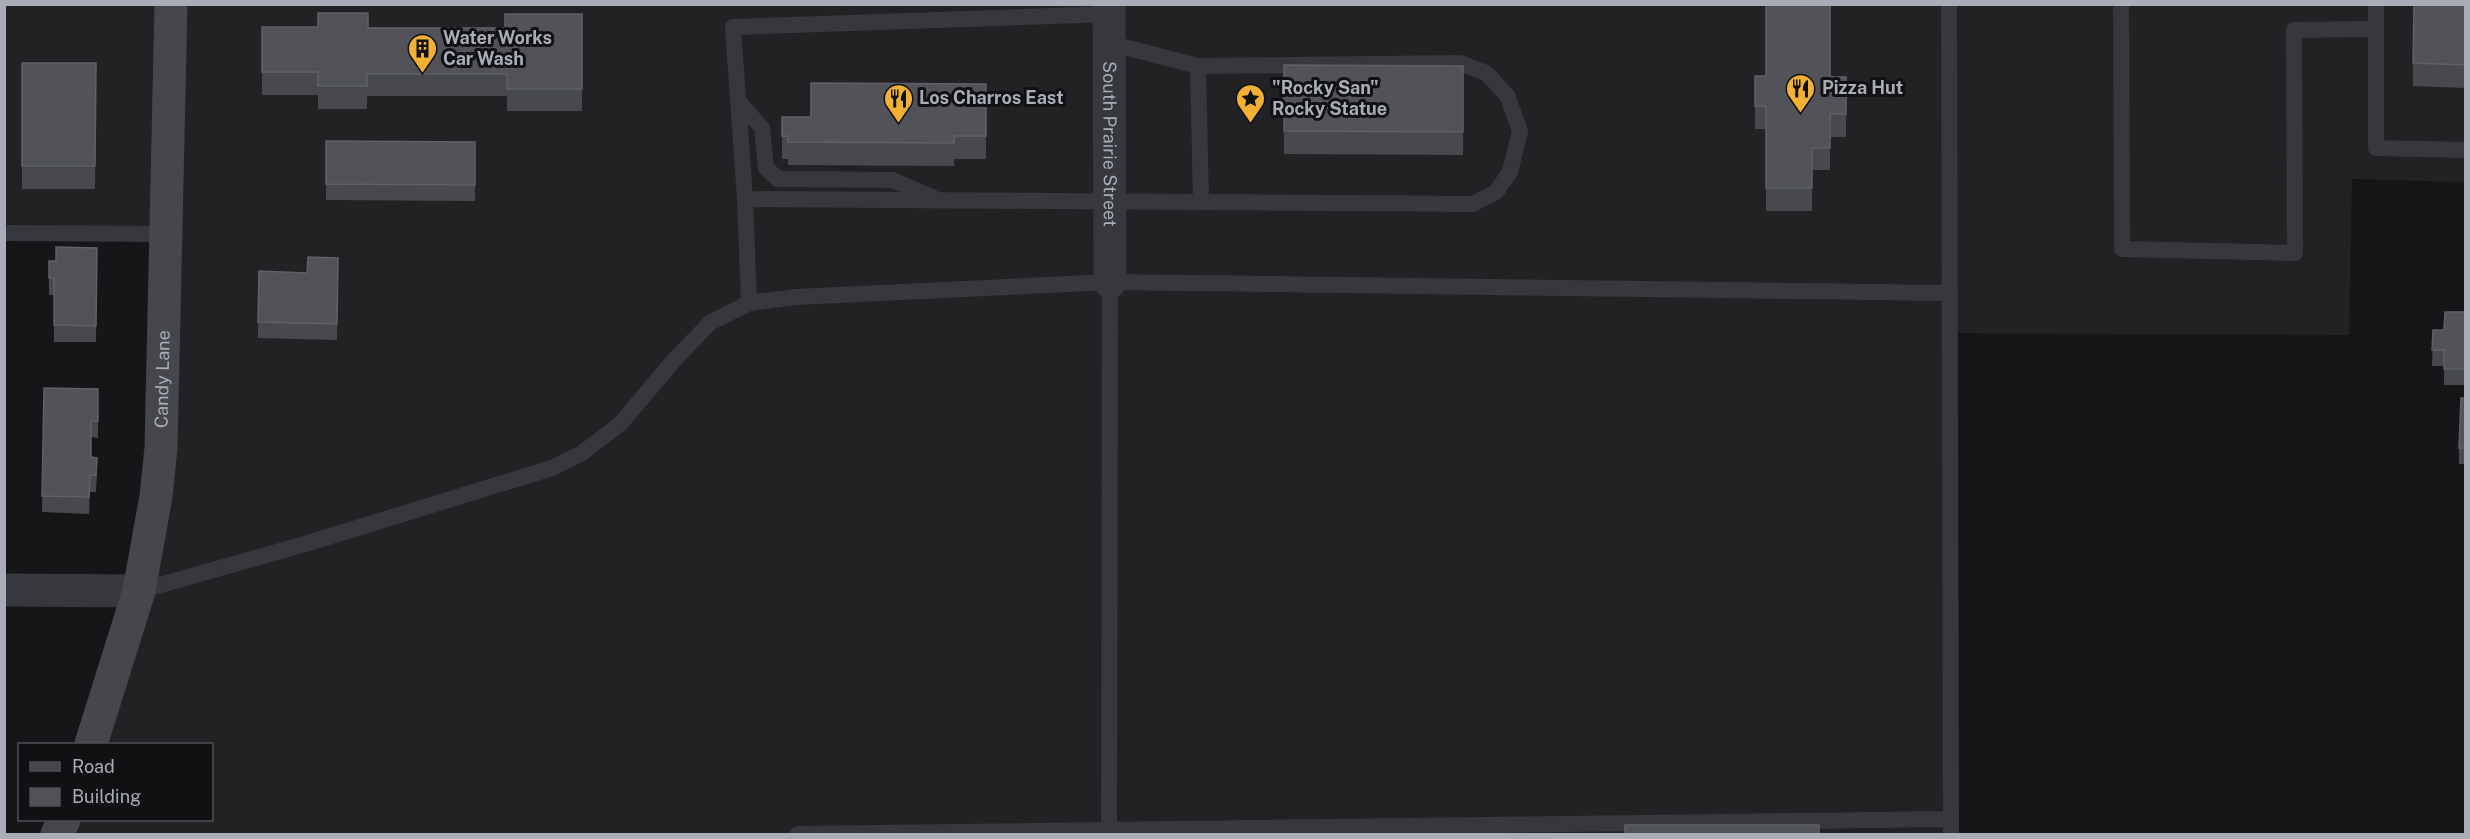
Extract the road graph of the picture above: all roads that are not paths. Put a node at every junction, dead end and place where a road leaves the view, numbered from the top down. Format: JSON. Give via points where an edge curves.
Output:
{"nodes":[{"id":1,"x":171,"y":4,"type":"edge"},
{"id":2,"x":1949,"y":4,"type":"edge"},
{"id":3,"x":2121,"y":4,"type":"edge"},
{"id":4,"x":2376,"y":4,"type":"edge"},
{"id":5,"x":1109,"y":20,"type":"edge"},
{"id":6,"x":2376,"y":29,"type":"junction"},
{"id":7,"x":1198,"y":66,"type":"junction"},
{"id":8,"x":739,"y":102,"type":"junction"},
{"id":9,"x":2466,"y":150,"type":"edge"},
{"id":10,"x":746,"y":199,"type":"junction"},
{"id":11,"x":941,"y":201,"type":"junction"},
{"id":12,"x":1109,"y":202,"type":"junction"},
{"id":13,"x":1201,"y":202,"type":"junction"},
{"id":14,"x":4,"y":232,"type":"edge"},
{"id":15,"x":166,"y":234,"type":"junction"},
{"id":16,"x":1110,"y":282,"type":"junction"},
{"id":17,"x":1950,"y":293,"type":"junction"},
{"id":18,"x":749,"y":303,"type":"junction"},
{"id":19,"x":4,"y":590,"type":"edge"},
{"id":20,"x":139,"y":591,"type":"junction"},
{"id":21,"x":92,"y":743,"type":"edge"},
{"id":22,"x":1951,"y":827,"type":"edge"},
{"id":23,"x":1109,"y":831,"type":"junction"},
{"id":24,"x":798,"y":834,"type":"edge"}],
"edges":[{"from":1,"to":15,"type":"main road","name":"Candy Lane"},
{"from":2,"to":17,"type":"lane"},
{"from":3,"to":6,"type":"lane","via":[[2122,249],[2295,253],[2294,30]]},
{"from":4,"to":6,"type":"lane"},
{"from":5,"to":7,"type":"lane"},
{"from":5,"to":8,"type":"lane","via":[[733,27]]},
{"from":5,"to":12,"type":"street","name":"South Prairie Street"},
{"from":6,"to":9,"type":"lane","via":[[2376,148]]},
{"from":7,"to":13,"type":"lane"},
{"from":7,"to":13,"type":"lane","via":[[1461,63],[1486,73],[1508,95],[1520,131],[1510,172],[1496,192],[1473,204]]},
{"from":8,"to":10,"type":"lane"},
{"from":8,"to":11,"type":"lane","via":[[762,128],[766,168],[778,179],[893,180]]},
{"from":10,"to":11,"type":"lane"},
{"from":10,"to":18,"type":"lane"},
{"from":11,"to":12,"type":"lane"},
{"from":12,"to":13,"type":"lane"},
{"from":12,"to":16,"type":"street","name":"South Prairie Street"},
{"from":14,"to":15,"type":"lane"},
{"from":15,"to":20,"type":"main road","name":"Candy Lane","via":[[161,448]]},
{"from":16,"to":17,"type":"lane"},
{"from":16,"to":18,"type":"lane","via":[[796,297]]},
{"from":16,"to":23,"type":"lane"},
{"from":17,"to":22,"type":"lane"},
{"from":18,"to":20,"type":"lane","via":[[711,322],[620,424],[582,453],[552,468]]},
{"from":19,"to":20,"type":"street"},
{"from":20,"to":21,"type":"main road","name":"Candy Lane"},
{"from":22,"to":23,"type":"lane"},
{"from":23,"to":24,"type":"lane"}]}
